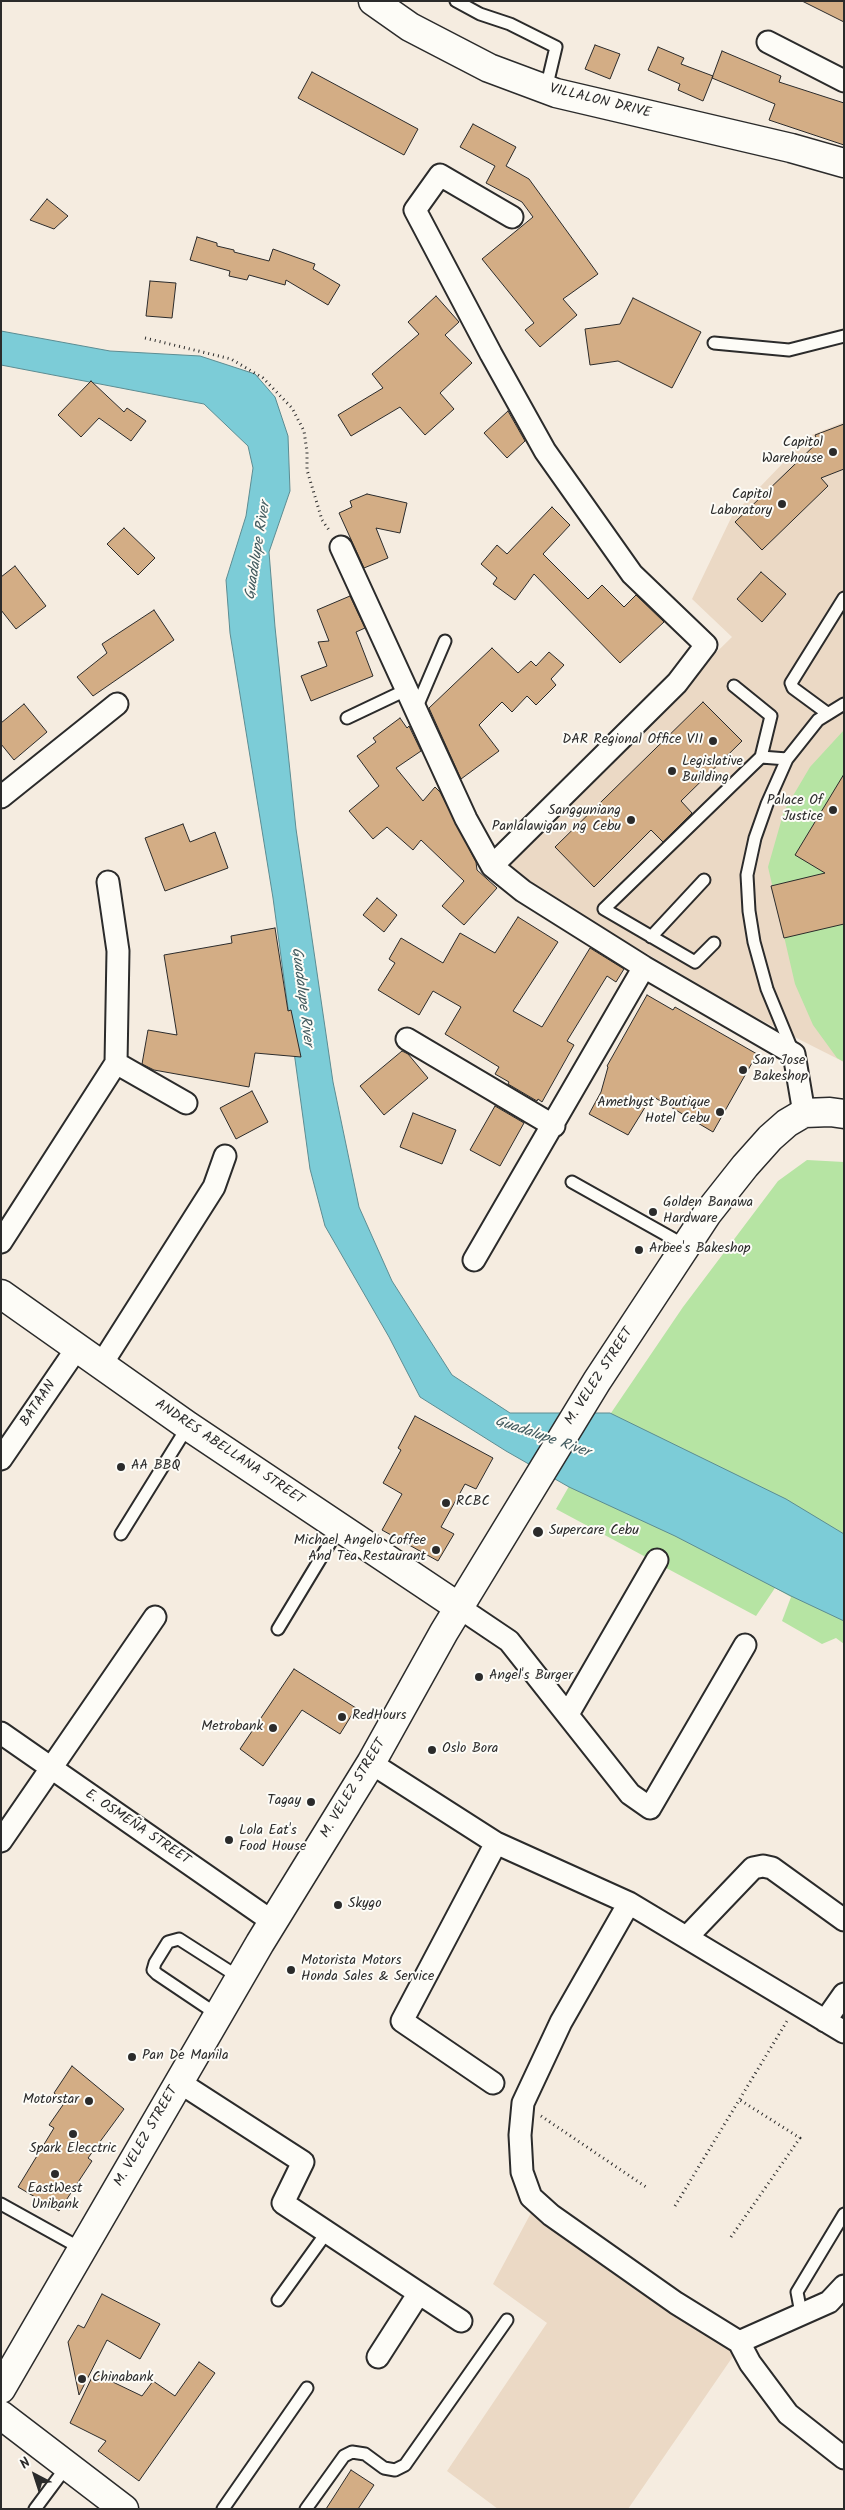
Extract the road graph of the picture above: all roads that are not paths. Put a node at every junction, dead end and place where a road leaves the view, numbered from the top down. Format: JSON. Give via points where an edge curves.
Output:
{"nodes":[{"id":1,"x":373,"y":1,"type":"edge"},
{"id":2,"x":456,"y":1,"type":"edge"},
{"id":3,"x":768,"y":42,"type":"dead end"},
{"id":4,"x":844,"y":81,"type":"edge"},
{"id":5,"x":546,"y":89,"type":"junction"},
{"id":6,"x":844,"y":163,"type":"edge"},
{"id":7,"x":512,"y":217,"type":"dead end"},
{"id":8,"x":844,"y":336,"type":"edge"},
{"id":9,"x":714,"y":343,"type":"dead end"},
{"id":10,"x":342,"y":546,"type":"road end"},
{"id":11,"x":844,"y":598,"type":"edge"},
{"id":12,"x":445,"y":642,"type":"dead end"},
{"id":13,"x":734,"y":686,"type":"dead end"},
{"id":14,"x":406,"y":690,"type":"junction"},
{"id":15,"x":117,"y":704,"type":"dead end"},
{"id":16,"x":844,"y":704,"type":"edge"},
{"id":17,"x":415,"y":710,"type":"junction"},
{"id":18,"x":826,"y":713,"type":"junction"},
{"id":19,"x":348,"y":718,"type":"dead end"},
{"id":20,"x":761,"y":757,"type":"junction"},
{"id":21,"x":787,"y":760,"type":"junction"},
{"id":22,"x":1,"y":797,"type":"edge"},
{"id":23,"x":492,"y":866,"type":"junction"},
{"id":24,"x":704,"y":880,"type":"dead end"},
{"id":25,"x":108,"y":882,"type":"dead end"},
{"id":26,"x":651,"y":936,"type":"junction"},
{"id":27,"x":714,"y":943,"type":"dead end"},
{"id":28,"x":644,"y":967,"type":"junction"},
{"id":29,"x":408,"y":1039,"type":"dead end"},
{"id":30,"x":794,"y":1054,"type":"junction"},
{"id":31,"x":116,"y":1063,"type":"junction"},
{"id":32,"x":186,"y":1103,"type":"dead end"},
{"id":33,"x":804,"y":1113,"type":"junction"},
{"id":34,"x":844,"y":1114,"type":"edge"},
{"id":35,"x":554,"y":1126,"type":"junction"},
{"id":36,"x":225,"y":1156,"type":"dead end"},
{"id":37,"x":572,"y":1182,"type":"dead end"},
{"id":38,"x":1,"y":1242,"type":"edge"},
{"id":39,"x":686,"y":1246,"type":"junction"},
{"id":40,"x":474,"y":1260,"type":"dead end"},
{"id":41,"x":1,"y":1294,"type":"edge"},
{"id":42,"x":77,"y":1348,"type":"junction"},
{"id":43,"x":101,"y":1365,"type":"junction"},
{"id":44,"x":188,"y":1426,"type":"junction"},
{"id":45,"x":1,"y":1460,"type":"edge"},
{"id":46,"x":339,"y":1528,"type":"junction"},
{"id":47,"x":121,"y":1534,"type":"dead end"},
{"id":48,"x":657,"y":1560,"type":"dead end"},
{"id":49,"x":460,"y":1608,"type":"junction"},
{"id":50,"x":155,"y":1617,"type":"dead end"},
{"id":51,"x":278,"y":1629,"type":"dead end"},
{"id":52,"x":745,"y":1645,"type":"dead end"},
{"id":53,"x":568,"y":1714,"type":"junction"},
{"id":54,"x":1,"y":1733,"type":"edge"},
{"id":55,"x":371,"y":1763,"type":"junction"},
{"id":56,"x":50,"y":1768,"type":"junction"},
{"id":57,"x":1,"y":1841,"type":"edge"},
{"id":58,"x":496,"y":1843,"type":"junction"},
{"id":59,"x":629,"y":1903,"type":"junction"},
{"id":60,"x":844,"y":1920,"type":"edge"},
{"id":61,"x":273,"y":1922,"type":"junction"},
{"id":62,"x":687,"y":1937,"type":"junction"},
{"id":63,"x":240,"y":1978,"type":"junction"},
{"id":64,"x":844,"y":1994,"type":"edge"},
{"id":65,"x":218,"y":2015,"type":"junction"},
{"id":66,"x":826,"y":2021,"type":"junction"},
{"id":67,"x":844,"y":2032,"type":"edge"},
{"id":68,"x":179,"y":2082,"type":"junction"},
{"id":69,"x":493,"y":2083,"type":"dead end"},
{"id":70,"x":1,"y":2204,"type":"edge"},
{"id":71,"x":844,"y":2214,"type":"edge"},
{"id":72,"x":327,"y":2232,"type":"junction"},
{"id":73,"x":82,"y":2249,"type":"junction"},
{"id":74,"x":843,"y":2288,"type":"edge"},
{"id":75,"x":419,"y":2294,"type":"junction"},
{"id":76,"x":54,"y":2298,"type":"junction"},
{"id":77,"x":278,"y":2300,"type":"dead end"},
{"id":78,"x":801,"y":2314,"type":"junction"},
{"id":79,"x":507,"y":2320,"type":"dead end"},
{"id":80,"x":461,"y":2321,"type":"dead end"},
{"id":81,"x":739,"y":2342,"type":"junction"},
{"id":82,"x":1,"y":2351,"type":"edge"},
{"id":83,"x":378,"y":2357,"type":"dead end"},
{"id":84,"x":307,"y":2388,"type":"dead end"},
{"id":85,"x":1,"y":2389,"type":"edge"},
{"id":86,"x":1,"y":2415,"type":"edge"},
{"id":87,"x":844,"y":2458,"type":"edge"},
{"id":88,"x":68,"y":2465,"type":"junction"},
{"id":89,"x":109,"y":2501,"type":"edge"},
{"id":90,"x":36,"y":2509,"type":"edge"},
{"id":91,"x":223,"y":2509,"type":"edge"},
{"id":92,"x":306,"y":2509,"type":"edge"}],
"edges":[{"from":1,"to":5,"type":"main road","name":"VILLALON DRIVE","via":[[410,27],[489,68]]},
{"from":2,"to":5,"type":"lane","via":[[556,47]]},
{"from":3,"to":4,"type":"street"},
{"from":5,"to":6,"type":"main road","name":"VILLALON DRIVE"},
{"from":7,"to":23,"type":"street","via":[[440,175],[415,210],[546,451],[632,574],[706,646],[677,683]]},
{"from":8,"to":9,"type":"lane","via":[[789,350]]},
{"from":10,"to":14,"type":"street"},
{"from":11,"to":18,"type":"lane","via":[[791,683]]},
{"from":12,"to":17,"type":"lane"},
{"from":13,"to":20,"type":"lane","via":[[771,716]]},
{"from":14,"to":17,"type":"street"},
{"from":14,"to":19,"type":"lane"},
{"from":15,"to":22,"type":"street"},
{"from":16,"to":18,"type":"lane"},
{"from":17,"to":23,"type":"street","via":[[466,819]]},
{"from":18,"to":21,"type":"lane"},
{"from":20,"to":21,"type":"lane"},
{"from":20,"to":26,"type":"lane","via":[[604,909]]},
{"from":21,"to":30,"type":"lane","via":[[755,838],[747,875],[754,942],[767,989]]},
{"from":23,"to":28,"type":"street","via":[[523,891]]},
{"from":24,"to":26,"type":"lane"},
{"from":25,"to":31,"type":"street","via":[[118,951]]},
{"from":26,"to":27,"type":"lane","via":[[696,962]]},
{"from":28,"to":30,"type":"street"},
{"from":28,"to":35,"type":"street"},
{"from":29,"to":35,"type":"street"},
{"from":30,"to":33,"type":"street"},
{"from":31,"to":32,"type":"street"},
{"from":31,"to":38,"type":"street"},
{"from":33,"to":34,"type":"main road"},
{"from":33,"to":39,"type":"main road","name":"M. VELEZ STREET","via":[[770,1138],[707,1214]]},
{"from":35,"to":40,"type":"street"},
{"from":36,"to":43,"type":"street","via":[[214,1187]]},
{"from":37,"to":39,"type":"lane"},
{"from":39,"to":49,"type":"main road","name":"M. VELEZ STREET","via":[[597,1381]]},
{"from":41,"to":42,"type":"main road","name":"ANDRES ABELLANA STREET"},
{"from":42,"to":43,"type":"main road","name":"ANDRES ABELLANA STREET"},
{"from":42,"to":45,"type":"street","name":"BATAAN"},
{"from":43,"to":44,"type":"main road","name":"ANDRES ABELLANA STREET"},
{"from":44,"to":46,"type":"main road","name":"ANDRES ABELLANA STREET"},
{"from":44,"to":47,"type":"lane"},
{"from":46,"to":49,"type":"main road","name":"ANDRES ABELLANA STREET"},
{"from":46,"to":51,"type":"lane"},
{"from":48,"to":53,"type":"street"},
{"from":49,"to":53,"type":"street","via":[[509,1641]]},
{"from":49,"to":55,"type":"main road","name":"M. VELEZ STREET"},
{"from":50,"to":56,"type":"street"},
{"from":52,"to":53,"type":"street","via":[[650,1808],[630,1794]]},
{"from":54,"to":56,"type":"street","name":"E. OSMEÑA STREET"},
{"from":55,"to":58,"type":"street"},
{"from":55,"to":61,"type":"main road","name":"M. VELEZ STREET"},
{"from":56,"to":57,"type":"street"},
{"from":56,"to":61,"type":"street","name":"E. OSMEÑA STREET"},
{"from":58,"to":59,"type":"street"},
{"from":58,"to":69,"type":"street","via":[[402,2021]]},
{"from":59,"to":62,"type":"street"},
{"from":59,"to":81,"type":"street","via":[[562,2022],[523,2103],[520,2135],[522,2172],[532,2197],[551,2215],[676,2303]]},
{"from":60,"to":62,"type":"street","via":[[772,1868],[763,1866],[754,1868]]},
{"from":61,"to":63,"type":"main road","name":"M. VELEZ STREET"},
{"from":62,"to":66,"type":"street"},
{"from":63,"to":65,"type":"main road","name":"M. VELEZ STREET"},
{"from":63,"to":65,"type":"lane","via":[[179,1939],[168,1942],[154,1970]]},
{"from":64,"to":66,"type":"street"},
{"from":65,"to":68,"type":"main road","name":"M. VELEZ STREET"},
{"from":66,"to":67,"type":"street"},
{"from":68,"to":72,"type":"street","via":[[303,2162],[282,2203]]},
{"from":68,"to":73,"type":"main road","name":"M. VELEZ STREET"},
{"from":70,"to":73,"type":"lane"},
{"from":71,"to":78,"type":"lane","via":[[797,2292]]},
{"from":72,"to":75,"type":"street"},
{"from":72,"to":77,"type":"lane"},
{"from":73,"to":76,"type":"main road","name":"M. VELEZ STREET"},
{"from":74,"to":78,"type":"street","via":[[829,2302]]},
{"from":75,"to":80,"type":"street"},
{"from":75,"to":83,"type":"street"},
{"from":76,"to":82,"type":"main road"},
{"from":76,"to":85,"type":"main road","name":"M. VELEZ STREET"},
{"from":78,"to":81,"type":"street"},
{"from":79,"to":92,"type":"lane","via":[[405,2465],[395,2470],[384,2468],[365,2454],[352,2452],[344,2456]]},
{"from":81,"to":87,"type":"street","via":[[750,2363],[788,2414]]},
{"from":84,"to":91,"type":"lane"},
{"from":86,"to":88,"type":"main road"},
{"from":88,"to":89,"type":"main road"},
{"from":88,"to":90,"type":"lane"}]}
